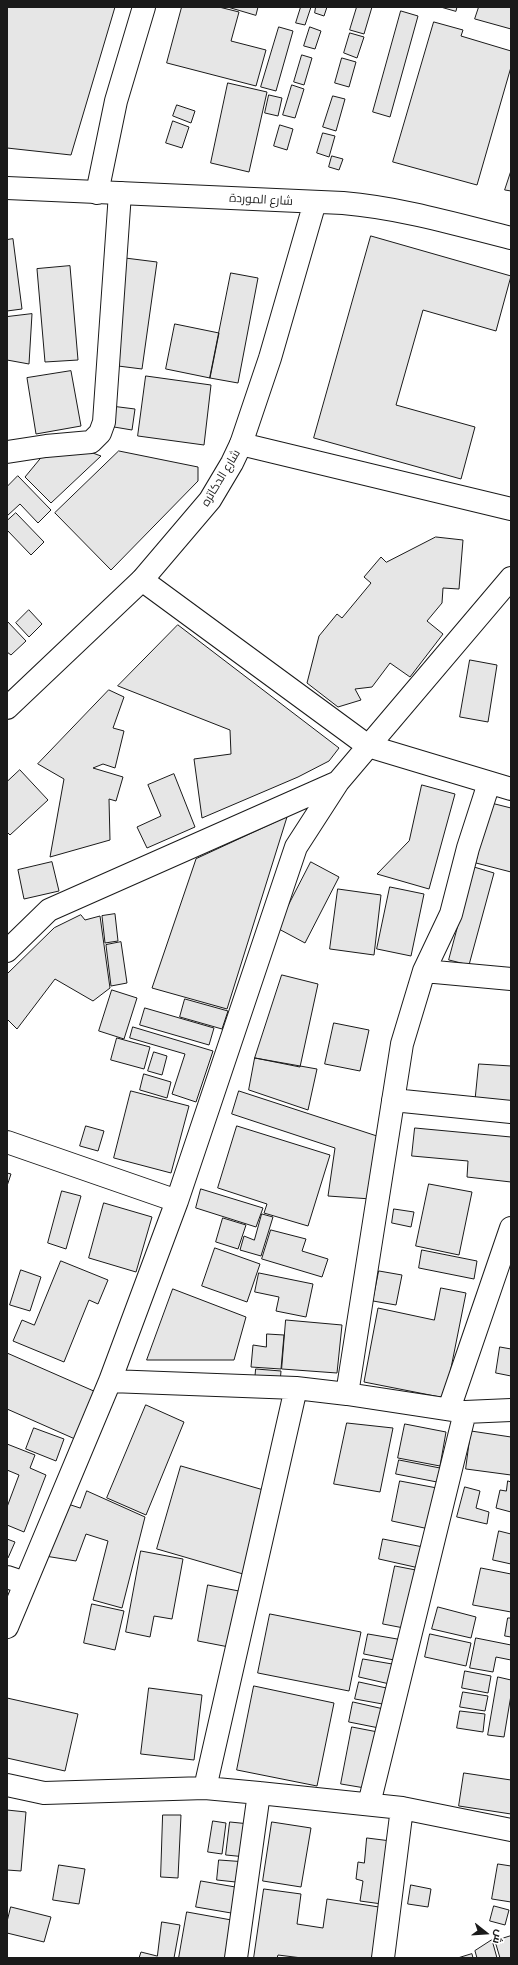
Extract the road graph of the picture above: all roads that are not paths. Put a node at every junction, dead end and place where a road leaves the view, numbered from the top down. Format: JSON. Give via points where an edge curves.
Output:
{"nodes":[{"id":1,"x":144,"y":7,"type":"edge"},
{"id":2,"x":7,"y":188,"type":"edge"},
{"id":3,"x":97,"y":193,"type":"junction"},
{"id":4,"x":120,"y":193,"type":"junction"},
{"id":5,"x":315,"y":202,"type":"junction"},
{"id":6,"x":511,"y":238,"type":"edge"},
{"id":7,"x":241,"y":444,"type":"junction"},
{"id":8,"x":7,"y":452,"type":"edge"},
{"id":9,"x":511,"y":509,"type":"edge"},
{"id":10,"x":511,"y":578,"type":"edge"},
{"id":11,"x":142,"y":580,"type":"junction"},
{"id":12,"x":7,"y":708,"type":"edge"},
{"id":13,"x":368,"y":746,"type":"junction"},
{"id":14,"x":338,"y":782,"type":"junction"},
{"id":15,"x":489,"y":783,"type":"junction"},
{"id":16,"x":511,"y":789,"type":"edge"},
{"id":17,"x":7,"y":951,"type":"edge"},
{"id":18,"x":424,"y":971,"type":"junction"},
{"id":19,"x":511,"y":979,"type":"edge"},
{"id":20,"x":393,"y":1100,"type":"junction"},
{"id":21,"x":511,"y":1112,"type":"edge"},
{"id":22,"x":7,"y":1142,"type":"edge"},
{"id":23,"x":177,"y":1201,"type":"junction"},
{"id":24,"x":511,"y":1228,"type":"edge"},
{"id":25,"x":110,"y":1381,"type":"junction"},
{"id":26,"x":296,"y":1388,"type":"junction"},
{"id":27,"x":347,"y":1394,"type":"junction"},
{"id":28,"x":457,"y":1410,"type":"junction"},
{"id":29,"x":511,"y":1410,"type":"edge"},
{"id":30,"x":16,"y":1580,"type":"edge"},
{"id":31,"x":7,"y":1628,"type":"edge"},
{"id":32,"x":7,"y":1785,"type":"edge"},
{"id":33,"x":205,"y":1788,"type":"junction"},
{"id":34,"x":259,"y":1793,"type":"junction"},
{"id":35,"x":369,"y":1804,"type":"junction"},
{"id":36,"x":402,"y":1808,"type":"junction"},
{"id":37,"x":511,"y":1830,"type":"edge"},
{"id":38,"x":236,"y":1958,"type":"edge"},
{"id":39,"x":383,"y":1958,"type":"edge"}],
"edges":[{"from":1,"to":3,"type":"street","via":[[116,101]]},
{"from":2,"to":3,"type":"street","name":"شارع الموردة"},
{"from":3,"to":4,"type":"street","name":"شارع الموردة"},
{"from":4,"to":5,"type":"street","name":"شارع الموردة"},
{"from":4,"to":8,"type":"street","via":[[104,422],[100,433],[91,442]]},
{"from":5,"to":6,"type":"street","name":"شارع الموردة","via":[[404,211]]},
{"from":5,"to":7,"type":"street","name":"شارع الدكاتره","via":[[270,358]]},
{"from":7,"to":9,"type":"street"},
{"from":7,"to":11,"type":"street","name":"شارع الدكاتره","via":[[210,500]]},
{"from":10,"to":13,"type":"street"},
{"from":11,"to":12,"type":"street","name":"شارع الدكاتره"},
{"from":11,"to":13,"type":"street"},
{"from":13,"to":14,"type":"street"},
{"from":13,"to":15,"type":"street"},
{"from":14,"to":17,"type":"street","via":[[49,910]]},
{"from":14,"to":23,"type":"street","via":[[296,847]]},
{"from":15,"to":16,"type":"street"},
{"from":15,"to":18,"type":"street","via":[[468,848],[451,914]]},
{"from":18,"to":19,"type":"street"},
{"from":18,"to":20,"type":"street","via":[[402,1044]]},
{"from":20,"to":21,"type":"street"},
{"from":20,"to":27,"type":"street"},
{"from":22,"to":23,"type":"street"},
{"from":23,"to":25,"type":"street"},
{"from":24,"to":28,"type":"street"},
{"from":25,"to":26,"type":"street"},
{"from":25,"to":30,"type":"street"},
{"from":26,"to":27,"type":"street"},
{"from":26,"to":33,"type":"street"},
{"from":27,"to":28,"type":"street"},
{"from":28,"to":29,"type":"street"},
{"from":28,"to":35,"type":"street"},
{"from":30,"to":31,"type":"street"},
{"from":32,"to":33,"type":"street","via":[[44,1793]]},
{"from":33,"to":34,"type":"street"},
{"from":34,"to":35,"type":"street"},
{"from":34,"to":38,"type":"street"},
{"from":35,"to":36,"type":"street"},
{"from":36,"to":37,"type":"street"},
{"from":36,"to":39,"type":"street"}]}
